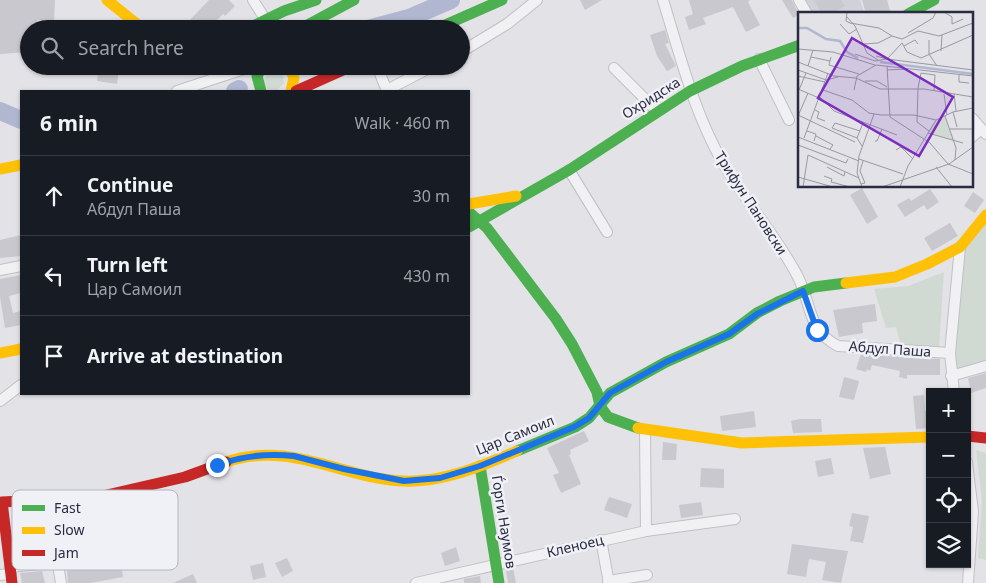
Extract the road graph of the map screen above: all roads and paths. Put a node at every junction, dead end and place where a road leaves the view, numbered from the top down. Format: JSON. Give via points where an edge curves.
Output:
{"nodes":[{"id":1,"x":106,"y":0,"type":"edge"},
{"id":2,"x":253,"y":0,"type":"edge"},
{"id":3,"x":316,"y":0,"type":"edge"},
{"id":4,"x":325,"y":0,"type":"edge"},
{"id":5,"x":502,"y":0,"type":"edge"},
{"id":6,"x":537,"y":0,"type":"edge"},
{"id":7,"x":664,"y":0,"type":"edge"},
{"id":8,"x":799,"y":0,"type":"edge"},
{"id":9,"x":934,"y":0,"type":"edge"},
{"id":10,"x":346,"y":1,"type":"edge"},
{"id":11,"x":806,"y":12,"type":"edge"},
{"id":12,"x":912,"y":12,"type":"edge"},
{"id":13,"x":265,"y":19,"type":"joint"},
{"id":14,"x":132,"y":20,"type":"edge"},
{"id":15,"x":315,"y":20,"type":"edge"},
{"id":16,"x":326,"y":20,"type":"edge"},
{"id":17,"x":456,"y":20,"type":"edge"},
{"id":18,"x":798,"y":46,"type":"edge"},
{"id":19,"x":470,"y":47,"type":"edge"},
{"id":20,"x":759,"y":59,"type":"junction"},
{"id":21,"x":614,"y":68,"type":"dead end"},
{"id":22,"x":225,"y":75,"type":"edge"},
{"id":23,"x":247,"y":75,"type":"edge"},
{"id":24,"x":261,"y":75,"type":"edge"},
{"id":25,"x":293,"y":75,"type":"edge"},
{"id":26,"x":332,"y":75,"type":"edge"},
{"id":27,"x":381,"y":75,"type":"edge"},
{"id":28,"x":416,"y":75,"type":"edge"},
{"id":29,"x":257,"y":88,"type":"edge"},
{"id":30,"x":180,"y":90,"type":"edge"},
{"id":31,"x":291,"y":90,"type":"edge"},
{"id":32,"x":298,"y":90,"type":"edge"},
{"id":33,"x":387,"y":90,"type":"edge"},
{"id":34,"x":690,"y":91,"type":"junction"},
{"id":35,"x":657,"y":111,"type":"junction"},
{"id":36,"x":789,"y":120,"type":"dead end"},
{"id":37,"x":974,"y":120,"type":"edge"},
{"id":38,"x":984,"y":131,"type":"edge"},
{"id":39,"x":20,"y":165,"type":"edge"},
{"id":40,"x":0,"y":169,"type":"edge"},
{"id":41,"x":569,"y":170,"type":"junction"},
{"id":42,"x":527,"y":194,"type":"junction"},
{"id":43,"x":470,"y":204,"type":"edge"},
{"id":44,"x":470,"y":213,"type":"edge"},
{"id":45,"x":986,"y":215,"type":"edge"},
{"id":46,"x":480,"y":220,"type":"junction"},
{"id":47,"x":470,"y":225,"type":"edge"},
{"id":48,"x":607,"y":232,"type":"dead end"},
{"id":49,"x":960,"y":248,"type":"junction"},
{"id":50,"x":20,"y":266,"type":"edge"},
{"id":51,"x":0,"y":270,"type":"edge"},
{"id":52,"x":803,"y":291,"type":"junction"},
{"id":53,"x":20,"y":349,"type":"edge"},
{"id":54,"x":0,"y":353,"type":"edge"},
{"id":55,"x":950,"y":353,"type":"junction"},
{"id":56,"x":986,"y":366,"type":"edge"},
{"id":57,"x":951,"y":376,"type":"junction"},
{"id":58,"x":20,"y":386,"type":"edge"},
{"id":59,"x":953,"y":388,"type":"edge"},
{"id":60,"x":0,"y":401,"type":"edge"},
{"id":61,"x":600,"y":406,"type":"junction"},
{"id":62,"x":645,"y":431,"type":"junction"},
{"id":63,"x":971,"y":436,"type":"edge"},
{"id":64,"x":926,"y":437,"type":"edge"},
{"id":65,"x":986,"y":438,"type":"edge"},
{"id":66,"x":480,"y":466,"type":"junction"},
{"id":67,"x":969,"y":478,"type":"edge"},
{"id":68,"x":128,"y":490,"type":"edge"},
{"id":69,"x":1,"y":498,"type":"edge"},
{"id":70,"x":735,"y":519,"type":"dead end"},
{"id":71,"x":646,"y":531,"type":"junction"},
{"id":72,"x":601,"y":540,"type":"junction"},
{"id":73,"x":496,"y":564,"type":"junction"},
{"id":74,"x":25,"y":570,"type":"edge"},
{"id":75,"x":59,"y":570,"type":"edge"},
{"id":76,"x":8,"y":575,"type":"edge"},
{"id":77,"x":647,"y":575,"type":"dead end"},
{"id":78,"x":441,"y":580,"type":"edge"},
{"id":79,"x":609,"y":582,"type":"edge"},
{"id":80,"x":61,"y":583,"type":"edge"},
{"id":81,"x":416,"y":583,"type":"edge"},
{"id":82,"x":499,"y":583,"type":"edge"},
{"id":83,"x":968,"y":583,"type":"edge"}],
"edges":[{"from":1,"to":14,"type":"street"},
{"from":2,"to":13,"type":"street"},
{"from":3,"to":13,"type":"street"},
{"from":4,"to":10,"type":"street"},
{"from":5,"to":17,"type":"street"},
{"from":6,"to":19,"type":"street","via":[[507,24]]},
{"from":7,"to":34,"type":"street","name":"Трифун Пановски"},
{"from":8,"to":11,"type":"street"},
{"from":9,"to":12,"type":"street"},
{"from":10,"to":15,"type":"street"},
{"from":10,"to":16,"type":"street"},
{"from":18,"to":20,"type":"street","name":"Охридска"},
{"from":20,"to":34,"type":"street","name":"Охридска"},
{"from":20,"to":36,"type":"street"},
{"from":21,"to":35,"type":"street"},
{"from":22,"to":30,"type":"street"},
{"from":23,"to":29,"type":"street"},
{"from":24,"to":29,"type":"street"},
{"from":25,"to":31,"type":"street","via":[[295,82]]},
{"from":26,"to":32,"type":"street"},
{"from":27,"to":33,"type":"street"},
{"from":28,"to":33,"type":"street"},
{"from":34,"to":35,"type":"street","name":"Охридска"},
{"from":34,"to":52,"type":"street","name":"Трифун Пановски","via":[[723,163],[766,224]]},
{"from":35,"to":41,"type":"street","name":"Охридска"},
{"from":37,"to":38,"type":"street"},
{"from":39,"to":40,"type":"street"},
{"from":41,"to":42,"type":"street","name":"Охридска"},
{"from":41,"to":48,"type":"street"},
{"from":42,"to":43,"type":"street","name":"Охридска"},
{"from":42,"to":46,"type":"street","name":"Охридска"},
{"from":44,"to":46,"type":"street"},
{"from":45,"to":49,"type":"street","name":"Цар Самоил"},
{"from":46,"to":47,"type":"street","name":"Охридска"},
{"from":46,"to":61,"type":"street","via":[[556,319],[597,392]]},
{"from":49,"to":52,"type":"street","name":"Цар Самоил","via":[[895,277]]},
{"from":49,"to":55,"type":"street"},
{"from":50,"to":51,"type":"street"},
{"from":52,"to":55,"type":"street","name":"Абдул Паша","via":[[817,330],[838,346]]},
{"from":52,"to":61,"type":"street","name":"Цар Самоил","via":[[757,314],[729,334],[666,362],[610,393]]},
{"from":53,"to":54,"type":"street"},
{"from":55,"to":57,"type":"street"},
{"from":56,"to":57,"type":"street"},
{"from":57,"to":59,"type":"street"},
{"from":58,"to":60,"type":"street"},
{"from":61,"to":62,"type":"street","via":[[608,417]]},
{"from":61,"to":66,"type":"street","name":"Цар Самоил","via":[[574,427]]},
{"from":62,"to":64,"type":"street","via":[[742,443]]},
{"from":62,"to":71,"type":"street"},
{"from":63,"to":65,"type":"street"},
{"from":66,"to":68,"type":"street","name":"Цар Самоил","via":[[440,478],[404,481],[294,456],[264,454]]},
{"from":66,"to":73,"type":"street","name":"Ѓорги Наумов"},
{"from":67,"to":83,"type":"street","via":[[973,512]]},
{"from":69,"to":76,"type":"street"},
{"from":70,"to":71,"type":"street","name":"Кленоец"},
{"from":71,"to":72,"type":"street","name":"Кленоец"},
{"from":72,"to":73,"type":"street","name":"Кленоец"},
{"from":72,"to":79,"type":"street"},
{"from":73,"to":78,"type":"street","name":"Кленоец"},
{"from":73,"to":82,"type":"street","name":"Ѓорги Наумов"},
{"from":74,"to":76,"type":"street"},
{"from":75,"to":80,"type":"street"},
{"from":77,"to":79,"type":"street"},
{"from":78,"to":81,"type":"street","name":"Кленоец"}]}
